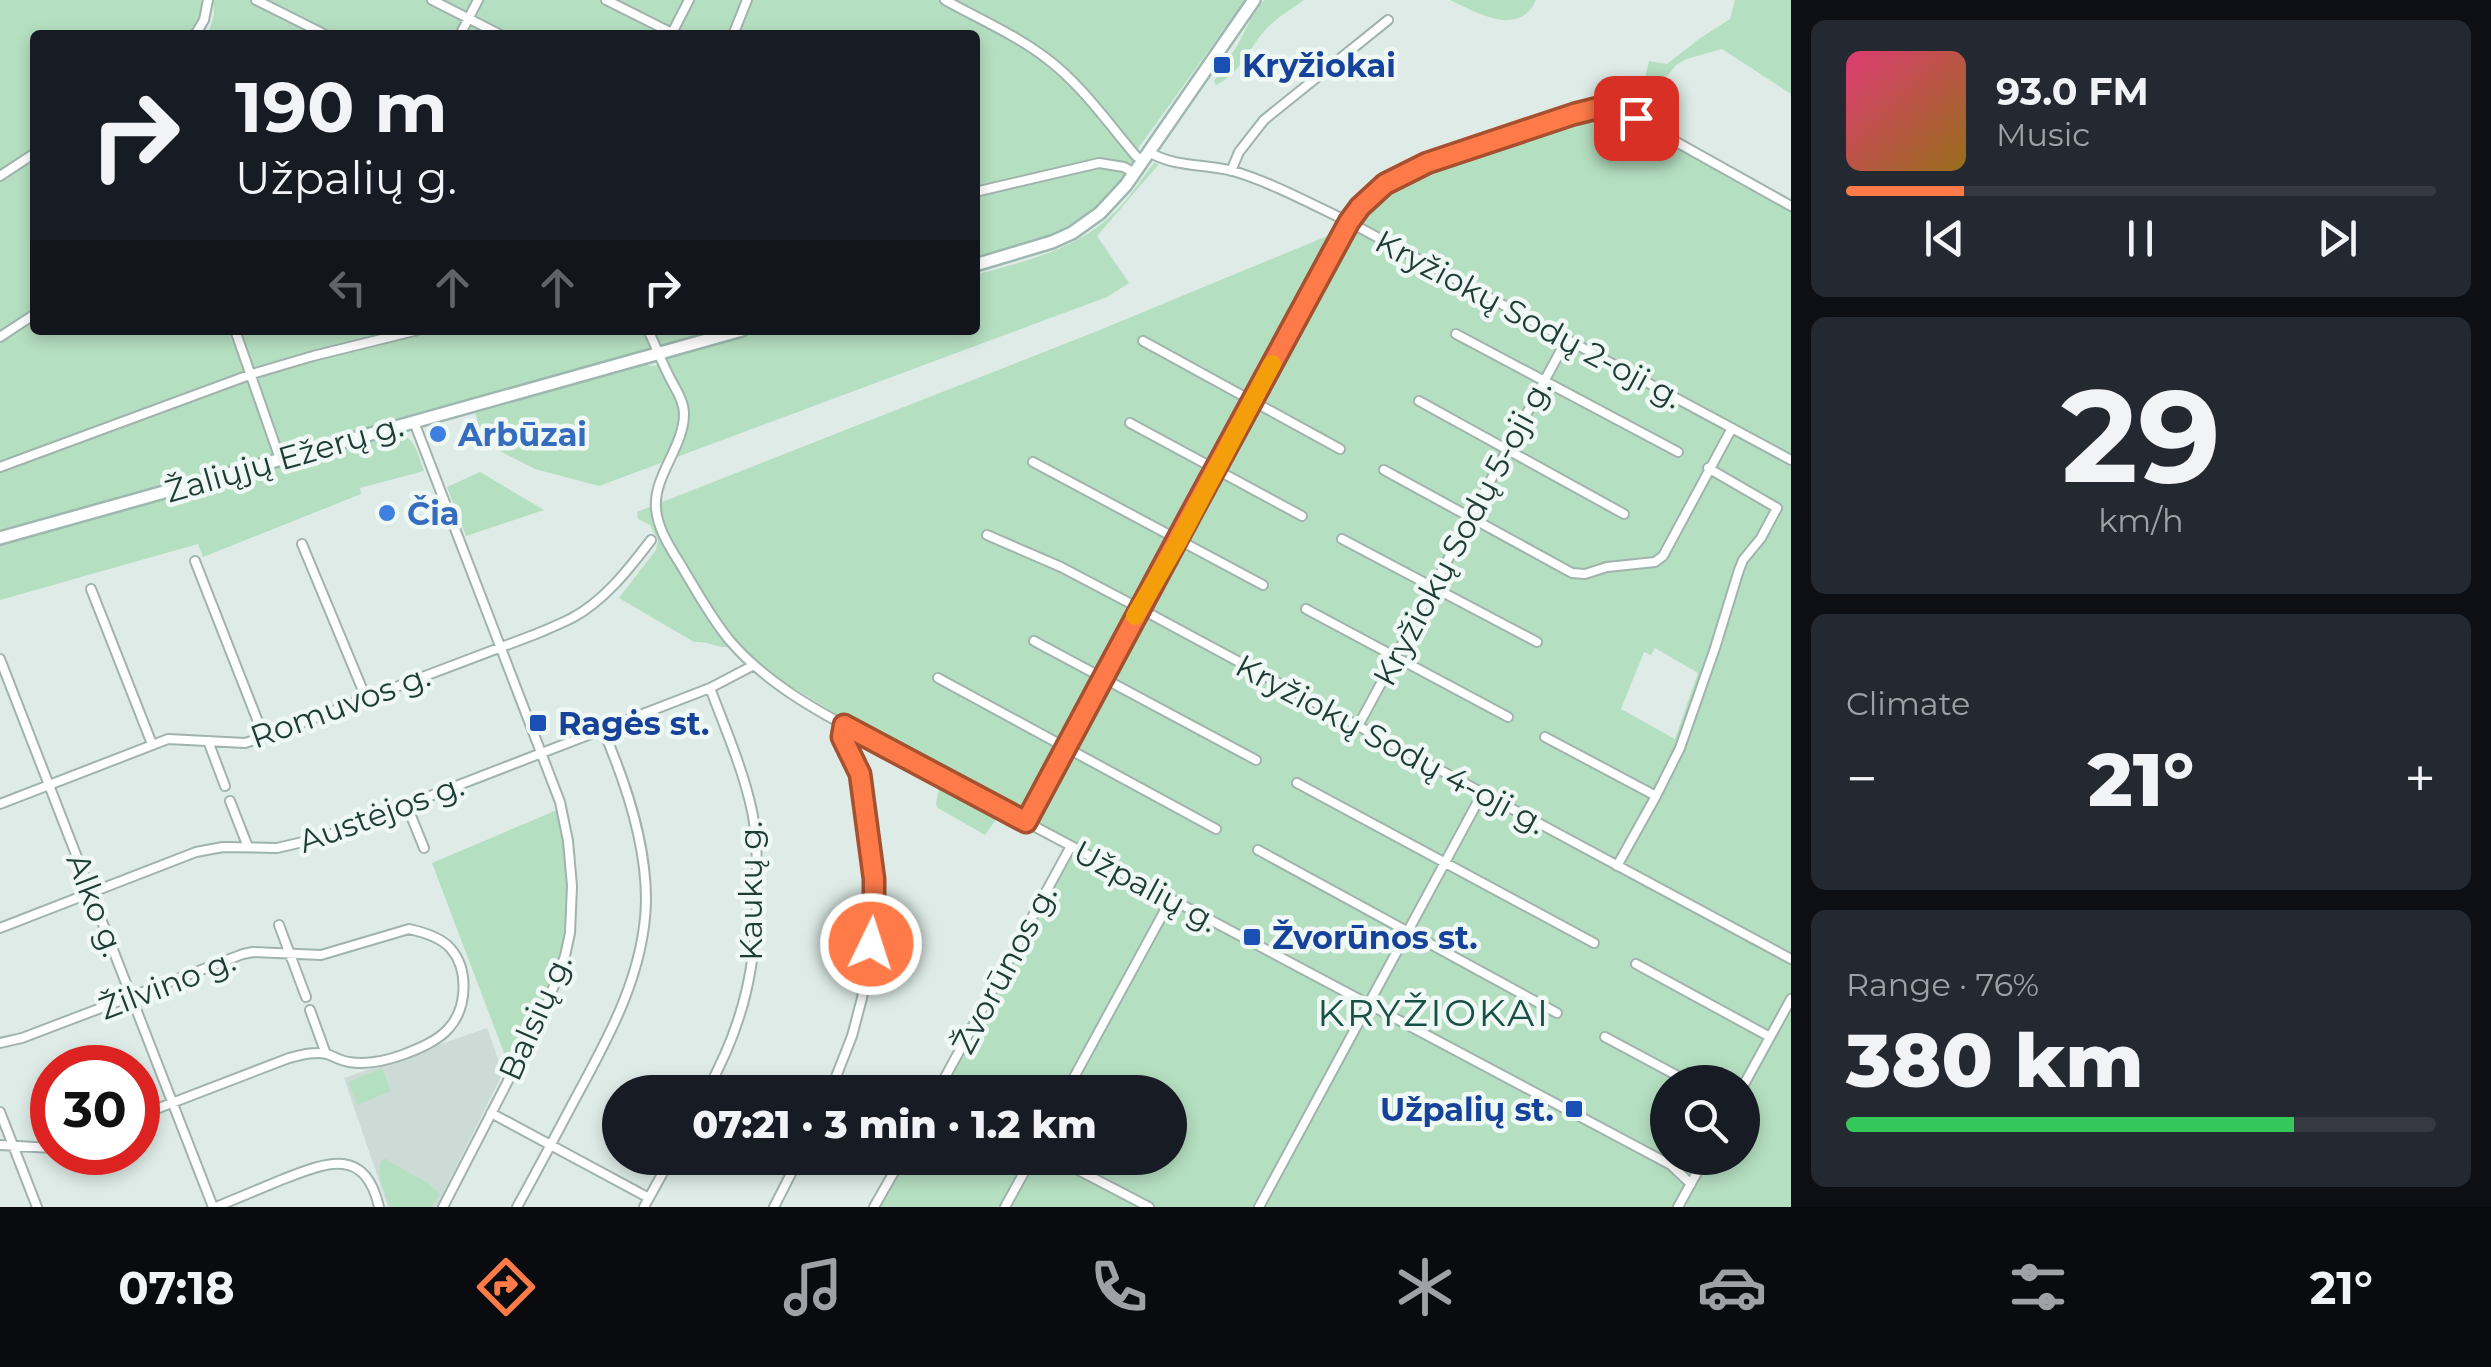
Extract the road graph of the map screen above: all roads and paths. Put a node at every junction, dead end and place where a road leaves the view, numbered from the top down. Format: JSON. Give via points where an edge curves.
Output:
{"nodes":[{"id":1,"x":208,"y":0,"type":"edge"},
{"id":2,"x":256,"y":0,"type":"edge"},
{"id":3,"x":432,"y":0,"type":"edge"},
{"id":4,"x":478,"y":0,"type":"edge"},
{"id":5,"x":606,"y":0,"type":"edge"},
{"id":6,"x":688,"y":0,"type":"edge"},
{"id":7,"x":747,"y":0,"type":"edge"},
{"id":8,"x":945,"y":0,"type":"edge"},
{"id":9,"x":1254,"y":0,"type":"edge"},
{"id":10,"x":468,"y":18,"type":"junction"},
{"id":11,"x":1388,"y":20,"type":"dead end"},
{"id":12,"x":199,"y":30,"type":"edge"},
{"id":13,"x":316,"y":30,"type":"edge"},
{"id":14,"x":462,"y":30,"type":"edge"},
{"id":15,"x":492,"y":30,"type":"edge"},
{"id":16,"x":666,"y":30,"type":"edge"},
{"id":17,"x":676,"y":30,"type":"edge"},
{"id":18,"x":735,"y":30,"type":"edge"},
{"id":19,"x":30,"y":156,"type":"edge"},
{"id":20,"x":1146,"y":156,"type":"junction"},
{"id":21,"x":1230,"y":170,"type":"junction"},
{"id":22,"x":1134,"y":173,"type":"junction"},
{"id":23,"x":0,"y":176,"type":"edge"},
{"id":24,"x":980,"y":191,"type":"edge"},
{"id":25,"x":1791,"y":206,"type":"edge"},
{"id":26,"x":1349,"y":222,"type":"junction"},
{"id":27,"x":980,"y":264,"type":"edge"},
{"id":28,"x":30,"y":317,"type":"edge"},
{"id":29,"x":1456,"y":334,"type":"dead end"},
{"id":30,"x":237,"y":335,"type":"edge"},
{"id":31,"x":398,"y":335,"type":"edge"},
{"id":32,"x":650,"y":335,"type":"edge"},
{"id":33,"x":724,"y":335,"type":"edge"},
{"id":34,"x":0,"y":336,"type":"edge"},
{"id":35,"x":1566,"y":339,"type":"junction"},
{"id":36,"x":1143,"y":341,"type":"dead end"},
{"id":37,"x":659,"y":353,"type":"junction"},
{"id":38,"x":252,"y":374,"type":"junction"},
{"id":39,"x":1543,"y":381,"type":"junction"},
{"id":40,"x":1252,"y":400,"type":"junction"},
{"id":41,"x":1418,"y":401,"type":"dead end"},
{"id":42,"x":414,"y":422,"type":"junction"},
{"id":43,"x":1130,"y":422,"type":"dead end"},
{"id":44,"x":1732,"y":428,"type":"junction"},
{"id":45,"x":1340,"y":449,"type":"dead end"},
{"id":46,"x":1507,"y":450,"type":"junction"},
{"id":47,"x":1678,"y":452,"type":"dead end"},
{"id":48,"x":280,"y":459,"type":"junction"},
{"id":49,"x":1791,"y":460,"type":"edge"},
{"id":50,"x":1033,"y":462,"type":"dead end"},
{"id":51,"x":0,"y":467,"type":"edge"},
{"id":52,"x":1708,"y":468,"type":"junction"},
{"id":53,"x":1215,"y":470,"type":"junction"},
{"id":54,"x":1384,"y":470,"type":"dead end"},
{"id":55,"x":1624,"y":514,"type":"dead end"},
{"id":56,"x":1302,"y":516,"type":"dead end"},
{"id":57,"x":1470,"y":518,"type":"junction"},
{"id":58,"x":988,"y":535,"type":"dead end"},
{"id":59,"x":0,"y":538,"type":"edge"},
{"id":60,"x":1342,"y":539,"type":"dead end"},
{"id":61,"x":651,"y":540,"type":"dead end"},
{"id":62,"x":1179,"y":540,"type":"junction"},
{"id":63,"x":302,"y":544,"type":"dead end"},
{"id":64,"x":195,"y":562,"type":"dead end"},
{"id":65,"x":1263,"y":585,"type":"dead end"},
{"id":66,"x":1432,"y":587,"type":"junction"},
{"id":67,"x":91,"y":589,"type":"dead end"},
{"id":68,"x":1139,"y":608,"type":"junction"},
{"id":69,"x":1306,"y":609,"type":"dead end"},
{"id":70,"x":1034,"y":640,"type":"dead end"},
{"id":71,"x":1536,"y":642,"type":"dead end"},
{"id":72,"x":500,"y":647,"type":"junction"},
{"id":73,"x":1395,"y":657,"type":"junction"},
{"id":74,"x":0,"y":660,"type":"edge"},
{"id":75,"x":754,"y":666,"type":"junction"},
{"id":76,"x":938,"y":678,"type":"dead end"},
{"id":77,"x":1103,"y":679,"type":"junction"},
{"id":78,"x":710,"y":688,"type":"junction"},
{"id":79,"x":366,"y":698,"type":"junction"},
{"id":80,"x":1508,"y":717,"type":"dead end"},
{"id":81,"x":844,"y":725,"type":"junction"},
{"id":82,"x":1358,"y":726,"type":"junction"},
{"id":83,"x":603,"y":730,"type":"junction"},
{"id":84,"x":264,"y":737,"type":"junction"},
{"id":85,"x":1545,"y":737,"type":"dead end"},
{"id":86,"x":208,"y":741,"type":"junction"},
{"id":87,"x":152,"y":744,"type":"junction"},
{"id":88,"x":1066,"y":747,"type":"junction"},
{"id":89,"x":542,"y":753,"type":"junction"},
{"id":90,"x":1256,"y":760,"type":"dead end"},
{"id":91,"x":1297,"y":783,"type":"dead end"},
{"id":92,"x":50,"y":785,"type":"junction"},
{"id":93,"x":225,"y":786,"type":"dead end"},
{"id":94,"x":1483,"y":792,"type":"junction"},
{"id":95,"x":1656,"y":796,"type":"junction"},
{"id":96,"x":230,"y":801,"type":"dead end"},
{"id":97,"x":0,"y":804,"type":"edge"},
{"id":98,"x":407,"y":806,"type":"junction"},
{"id":99,"x":1026,"y":822,"type":"junction"},
{"id":100,"x":1216,"y":829,"type":"dead end"},
{"id":101,"x":1071,"y":846,"type":"junction"},
{"id":102,"x":248,"y":848,"type":"junction"},
{"id":103,"x":424,"y":848,"type":"dead end"},
{"id":104,"x":1258,"y":850,"type":"dead end"},
{"id":105,"x":1445,"y":863,"type":"junction"},
{"id":106,"x":1617,"y":866,"type":"junction"},
{"id":107,"x":90,"y":892,"type":"junction"},
{"id":108,"x":1171,"y":899,"type":"junction"},
{"id":109,"x":279,"y":925,"type":"dead end"},
{"id":110,"x":0,"y":928,"type":"edge"},
{"id":111,"x":1408,"y":933,"type":"junction"},
{"id":112,"x":1594,"y":943,"type":"dead end"},
{"id":113,"x":290,"y":954,"type":"junction"},
{"id":114,"x":1791,"y":960,"type":"edge"},
{"id":115,"x":1636,"y":964,"type":"dead end"},
{"id":116,"x":132,"y":997,"type":"junction"},
{"id":117,"x":306,"y":997,"type":"dead end"},
{"id":118,"x":1791,"y":999,"type":"edge"},
{"id":119,"x":1369,"y":1005,"type":"junction"},
{"id":120,"x":310,"y":1010,"type":"dead end"},
{"id":121,"x":1557,"y":1013,"type":"dead end"},
{"id":122,"x":1605,"y":1036,"type":"dead end"},
{"id":123,"x":1770,"y":1037,"type":"junction"},
{"id":124,"x":0,"y":1043,"type":"edge"},
{"id":125,"x":326,"y":1054,"type":"junction"},
{"id":126,"x":1658,"y":1065,"type":"edge"},
{"id":127,"x":1755,"y":1065,"type":"edge"},
{"id":128,"x":715,"y":1075,"type":"edge"},
{"id":129,"x":837,"y":1075,"type":"edge"},
{"id":130,"x":946,"y":1075,"type":"edge"},
{"id":131,"x":1075,"y":1075,"type":"edge"},
{"id":132,"x":172,"y":1102,"type":"junction"},
{"id":133,"x":160,"y":1107,"type":"edge"},
{"id":134,"x":0,"y":1112,"type":"edge"},
{"id":135,"x":491,"y":1113,"type":"junction"},
{"id":136,"x":0,"y":1145,"type":"edge"},
{"id":137,"x":12,"y":1146,"type":"junction"},
{"id":138,"x":550,"y":1146,"type":"junction"},
{"id":139,"x":30,"y":1147,"type":"edge"},
{"id":140,"x":662,"y":1175,"type":"edge"},
{"id":141,"x":790,"y":1175,"type":"edge"},
{"id":142,"x":892,"y":1175,"type":"edge"},
{"id":143,"x":1023,"y":1175,"type":"edge"},
{"id":144,"x":1088,"y":1175,"type":"edge"},
{"id":145,"x":1696,"y":1175,"type":"edge"},
{"id":146,"x":1691,"y":1184,"type":"junction"},
{"id":147,"x":647,"y":1202,"type":"edge"},
{"id":148,"x":37,"y":1207,"type":"edge"},
{"id":149,"x":214,"y":1207,"type":"edge"},
{"id":150,"x":379,"y":1207,"type":"edge"},
{"id":151,"x":443,"y":1207,"type":"edge"},
{"id":152,"x":518,"y":1207,"type":"edge"},
{"id":153,"x":774,"y":1207,"type":"edge"},
{"id":154,"x":874,"y":1207,"type":"edge"},
{"id":155,"x":1005,"y":1207,"type":"edge"},
{"id":156,"x":1149,"y":1207,"type":"edge"},
{"id":157,"x":1259,"y":1207,"type":"edge"},
{"id":158,"x":1678,"y":1207,"type":"edge"}],
"edges":[{"from":1,"to":12,"type":"street"},
{"from":2,"to":13,"type":"street"},
{"from":3,"to":10,"type":"street"},
{"from":4,"to":10,"type":"street"},
{"from":5,"to":16,"type":"street"},
{"from":6,"to":17,"type":"street"},
{"from":7,"to":18,"type":"street"},
{"from":8,"to":20,"type":"street","via":[[1048,60],[1136,156]]},
{"from":9,"to":20,"type":"main road"},
{"from":10,"to":14,"type":"street"},
{"from":10,"to":15,"type":"street"},
{"from":11,"to":21,"type":"street","via":[[1264,120]]},
{"from":19,"to":23,"type":"street"},
{"from":20,"to":21,"type":"street","name":"Kryžiokų Sodų 2-oji g."},
{"from":20,"to":22,"type":"main road"},
{"from":21,"to":26,"type":"street","name":"Kryžiokų Sodų 2-oji g."},
{"from":22,"to":24,"type":"street","via":[[1099,163]]},
{"from":22,"to":27,"type":"main road","via":[[1100,213],[1072,233]]},
{"from":25,"to":26,"type":"street","via":[[1606,106],[1427,163],[1385,184]]},
{"from":26,"to":35,"type":"street","name":"Kryžiokų Sodų 2-oji g."},
{"from":26,"to":40,"type":"street"},
{"from":28,"to":34,"type":"street"},
{"from":29,"to":39,"type":"street"},
{"from":30,"to":38,"type":"street"},
{"from":31,"to":38,"type":"street"},
{"from":32,"to":37,"type":"street","name":"Užpalių g."},
{"from":33,"to":37,"type":"main road","name":"Žaliųjų Ežerų g."},
{"from":35,"to":39,"type":"street","name":"Kryžiokų Sodų 5-oji g."},
{"from":35,"to":44,"type":"street","name":"Kryžiokų Sodų 2-oji g."},
{"from":36,"to":40,"type":"street"},
{"from":37,"to":42,"type":"main road","name":"Žaliųjų Ežerų g."},
{"from":37,"to":75,"type":"street","name":"Užpalių g.","via":[[684,415],[655,507],[662,531],[713,618]]},
{"from":38,"to":48,"type":"street"},
{"from":38,"to":51,"type":"street"},
{"from":39,"to":46,"type":"street","name":"Kryžiokų Sodų 5-oji g."},
{"from":39,"to":47,"type":"street"},
{"from":40,"to":45,"type":"street"},
{"from":40,"to":53,"type":"street"},
{"from":41,"to":46,"type":"street"},
{"from":42,"to":48,"type":"main road","name":"Žaliųjų Ežerų g."},
{"from":42,"to":72,"type":"street","name":"Balsių g."},
{"from":43,"to":53,"type":"street"},
{"from":44,"to":49,"type":"street","name":"Kryžiokų Sodų 2-oji g."},
{"from":44,"to":52,"type":"street"},
{"from":46,"to":55,"type":"street"},
{"from":46,"to":57,"type":"street","name":"Kryžiokų Sodų 5-oji g."},
{"from":48,"to":59,"type":"main road","name":"Žaliųjų Ežerų g."},
{"from":50,"to":62,"type":"street"},
{"from":52,"to":57,"type":"street","via":[[1655,562],[1578,574]]},
{"from":52,"to":95,"type":"street","via":[[1777,508],[1744,560],[1690,722]]},
{"from":53,"to":56,"type":"street"},
{"from":53,"to":62,"type":"street"},
{"from":54,"to":57,"type":"street"},
{"from":57,"to":66,"type":"street","name":"Kryžiokų Sodų 5-oji g."},
{"from":58,"to":68,"type":"street","name":"Kryžiokų Sodų 4-oji g."},
{"from":60,"to":66,"type":"street"},
{"from":61,"to":72,"type":"street","name":"Romuvos g.","via":[[584,610]]},
{"from":62,"to":65,"type":"street"},
{"from":62,"to":68,"type":"street"},
{"from":63,"to":79,"type":"street"},
{"from":64,"to":84,"type":"street"},
{"from":66,"to":71,"type":"street"},
{"from":66,"to":73,"type":"street","name":"Kryžiokų Sodų 5-oji g."},
{"from":67,"to":87,"type":"street"},
{"from":68,"to":77,"type":"street"},
{"from":68,"to":82,"type":"street","name":"Kryžiokų Sodų 4-oji g."},
{"from":69,"to":73,"type":"street"},
{"from":70,"to":77,"type":"street"},
{"from":72,"to":79,"type":"street","name":"Romuvos g."},
{"from":72,"to":89,"type":"street","name":"Balsių g."},
{"from":73,"to":80,"type":"street"},
{"from":73,"to":82,"type":"street","name":"Kryžiokų Sodų 5-oji g."},
{"from":74,"to":92,"type":"street","name":"Alko g."},
{"from":75,"to":78,"type":"street","name":"Austėjos g."},
{"from":75,"to":81,"type":"street","name":"Užpalių g."},
{"from":76,"to":88,"type":"street"},
{"from":77,"to":88,"type":"street"},
{"from":77,"to":90,"type":"street"},
{"from":78,"to":83,"type":"street","name":"Austėjos g."},
{"from":78,"to":128,"type":"street","name":"Kaukų g.","via":[[753,814],[757,868],[751,972]]},
{"from":79,"to":84,"type":"street","name":"Romuvos g."},
{"from":81,"to":99,"type":"street","name":"Užpalių g."},
{"from":81,"to":129,"type":"street","via":[[842,737],[860,774],[874,912],[862,998]]},
{"from":82,"to":94,"type":"street","name":"Kryžiokų Sodų 4-oji g."},
{"from":83,"to":89,"type":"street","name":"Austėjos g."},
{"from":83,"to":138,"type":"street","via":[[643,856],[644,926],[618,1013]]},
{"from":84,"to":86,"type":"street","name":"Romuvos g."},
{"from":85,"to":95,"type":"street"},
{"from":86,"to":87,"type":"street","name":"Romuvos g."},
{"from":86,"to":93,"type":"street"},
{"from":87,"to":92,"type":"street","name":"Romuvos g."},
{"from":88,"to":99,"type":"street"},
{"from":88,"to":100,"type":"street"},
{"from":89,"to":98,"type":"street","name":"Austėjos g."},
{"from":89,"to":135,"type":"street","name":"Balsių g.","via":[[568,841],[570,933],[550,997]]},
{"from":91,"to":105,"type":"street"},
{"from":92,"to":97,"type":"street","name":"Romuvos g."},
{"from":92,"to":107,"type":"street","name":"Alko g."},
{"from":94,"to":105,"type":"street"},
{"from":94,"to":106,"type":"street","name":"Kryžiokų Sodų 4-oji g."},
{"from":95,"to":106,"type":"street"},
{"from":96,"to":102,"type":"street"},
{"from":98,"to":102,"type":"street","name":"Austėjos g.","via":[[299,844]]},
{"from":98,"to":103,"type":"street"},
{"from":99,"to":101,"type":"street","name":"Užpalių g."},
{"from":101,"to":108,"type":"street","name":"Užpalių g."},
{"from":101,"to":130,"type":"street","name":"Žvorūnos g."},
{"from":102,"to":107,"type":"street","name":"Austėjos g.","via":[[196,852]]},
{"from":104,"to":111,"type":"street"},
{"from":105,"to":111,"type":"street"},
{"from":105,"to":112,"type":"street"},
{"from":106,"to":114,"type":"street","name":"Kryžiokų Sodų 4-oji g."},
{"from":107,"to":110,"type":"street","name":"Austėjos g."},
{"from":107,"to":116,"type":"street","name":"Alko g."},
{"from":108,"to":119,"type":"street","name":"Užpalių g."},
{"from":108,"to":131,"type":"street"},
{"from":109,"to":113,"type":"street"},
{"from":111,"to":119,"type":"street"},
{"from":111,"to":121,"type":"street"},
{"from":113,"to":116,"type":"street","name":"Žilvino g.","via":[[242,954]]},
{"from":113,"to":117,"type":"street"},
{"from":113,"to":125,"type":"street","name":"Žilvino g.","via":[[334,953],[410,930],[443,942],[460,966],[462,1002],[442,1035],[367,1063]]},
{"from":115,"to":123,"type":"street"},
{"from":116,"to":124,"type":"street","name":"Žilvino g."},
{"from":116,"to":132,"type":"street","name":"Alko g."},
{"from":118,"to":123,"type":"street"},
{"from":119,"to":146,"type":"street","name":"Užpalių g.","via":[[1671,1165]]},
{"from":119,"to":157,"type":"street"},
{"from":120,"to":125,"type":"street"},
{"from":122,"to":126,"type":"street"},
{"from":123,"to":127,"type":"street"},
{"from":125,"to":132,"type":"street","name":"Žilvino g.","via":[[289,1058]]},
{"from":132,"to":133,"type":"street","name":"Žilvino g."},
{"from":132,"to":149,"type":"street","name":"Alko g."},
{"from":134,"to":137,"type":"street"},
{"from":135,"to":138,"type":"street"},
{"from":135,"to":151,"type":"street","name":"Balsių g."},
{"from":136,"to":137,"type":"street"},
{"from":137,"to":139,"type":"street"},
{"from":137,"to":148,"type":"street"},
{"from":138,"to":147,"type":"street"},
{"from":138,"to":152,"type":"street"},
{"from":140,"to":147,"type":"street"},
{"from":141,"to":153,"type":"street"},
{"from":142,"to":154,"type":"street"},
{"from":143,"to":155,"type":"street"},
{"from":144,"to":156,"type":"street"},
{"from":145,"to":146,"type":"street"},
{"from":146,"to":158,"type":"street"},
{"from":149,"to":150,"type":"street","via":[[340,1162],[367,1178]]}]}
